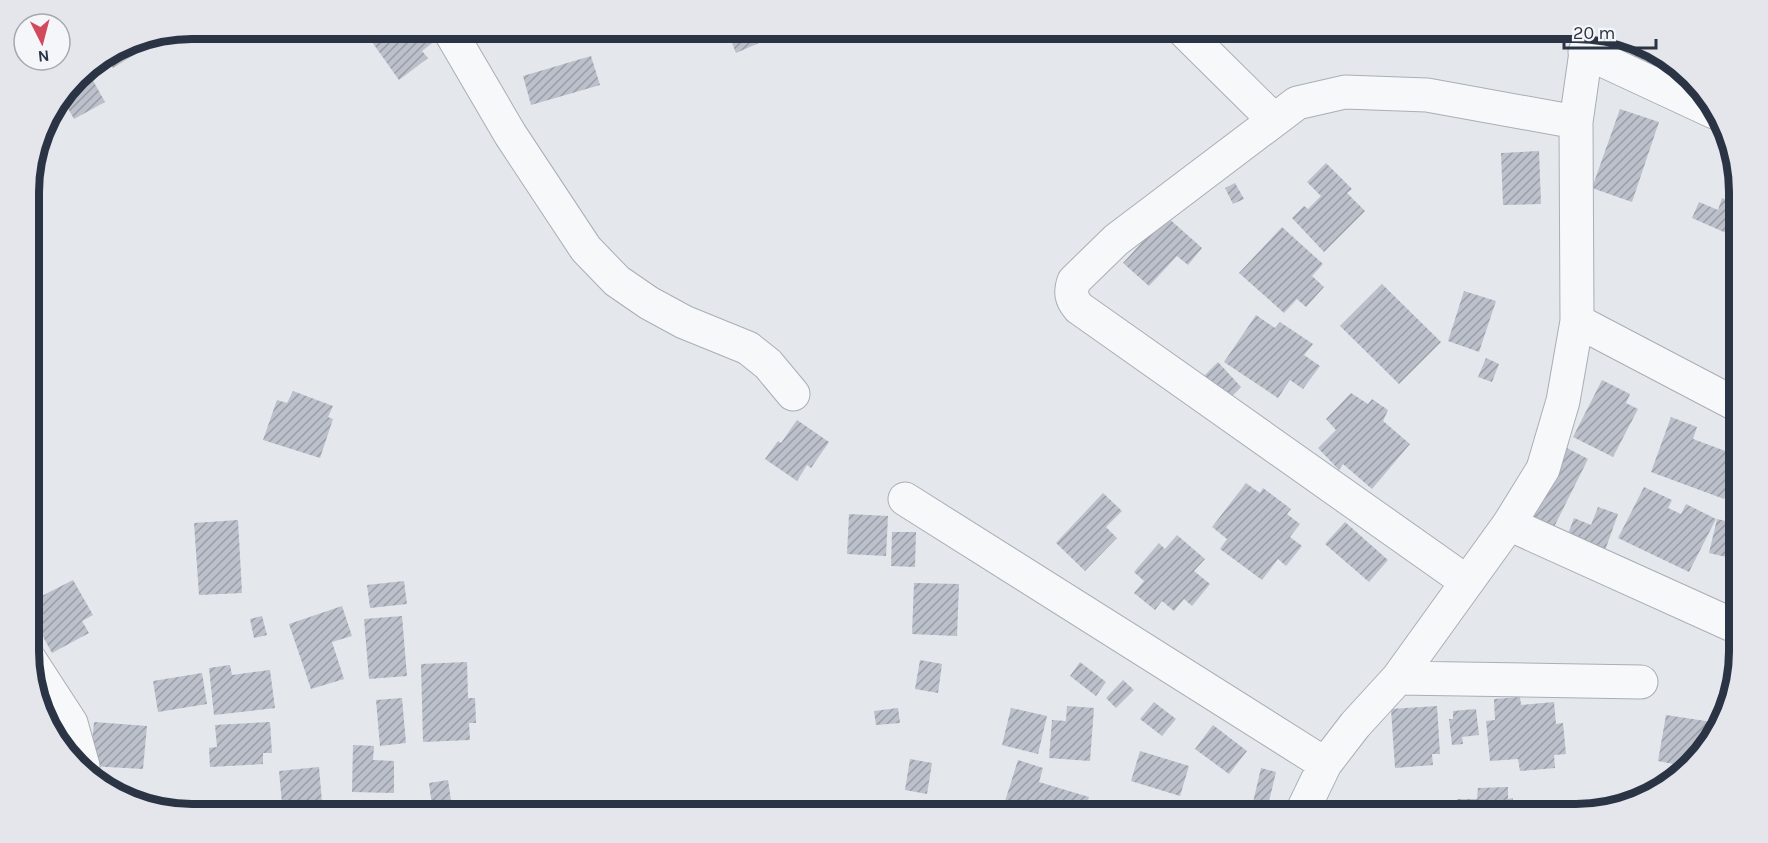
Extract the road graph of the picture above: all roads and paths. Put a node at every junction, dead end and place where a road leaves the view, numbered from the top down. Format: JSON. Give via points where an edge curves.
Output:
{"nodes":[{"id":1,"x":454,"y":39,"type":"edge"},
{"id":2,"x":1192,"y":39,"type":"edge"},
{"id":3,"x":1587,"y":42,"type":"edge"},
{"id":4,"x":1701,"y":105,"type":"edge"},
{"id":5,"x":1274,"y":120,"type":"junction"},
{"id":6,"x":1576,"y":122,"type":"junction"},
{"id":7,"x":1577,"y":321,"type":"junction"},
{"id":8,"x":793,"y":394,"type":"dead end"},
{"id":9,"x":1729,"y":401,"type":"edge"},
{"id":10,"x":905,"y":499,"type":"dead end"},
{"id":11,"x":1509,"y":524,"type":"junction"},
{"id":12,"x":1467,"y":582,"type":"junction"},
{"id":13,"x":1729,"y":623,"type":"edge"},
{"id":14,"x":41,"y":677,"type":"edge"},
{"id":15,"x":1398,"y":678,"type":"junction"},
{"id":16,"x":1641,"y":682,"type":"dead end"},
{"id":17,"x":80,"y":754,"type":"edge"},
{"id":18,"x":1324,"y":764,"type":"junction"},
{"id":19,"x":1306,"y":804,"type":"edge"}],
"edges":[{"from":1,"to":8,"type":"street","via":[[510,134],[586,249],[616,281],[684,322],[748,348],[768,364]]},
{"from":2,"to":5,"type":"street"},
{"from":3,"to":4,"type":"street"},
{"from":3,"to":6,"type":"street"},
{"from":5,"to":6,"type":"street","via":[[1297,103],[1345,92],[1427,95]]},
{"from":5,"to":12,"type":"street","via":[[1116,240],[1074,281],[1072,297],[1079,308]]},
{"from":6,"to":7,"type":"street"},
{"from":7,"to":9,"type":"street"},
{"from":7,"to":11,"type":"street","via":[[1563,401],[1543,469]]},
{"from":10,"to":18,"type":"street"},
{"from":11,"to":12,"type":"street"},
{"from":11,"to":13,"type":"street"},
{"from":12,"to":15,"type":"street"},
{"from":14,"to":17,"type":"street","via":[[71,723]]},
{"from":15,"to":16,"type":"street"},
{"from":15,"to":18,"type":"street"},
{"from":18,"to":19,"type":"street"}]}
